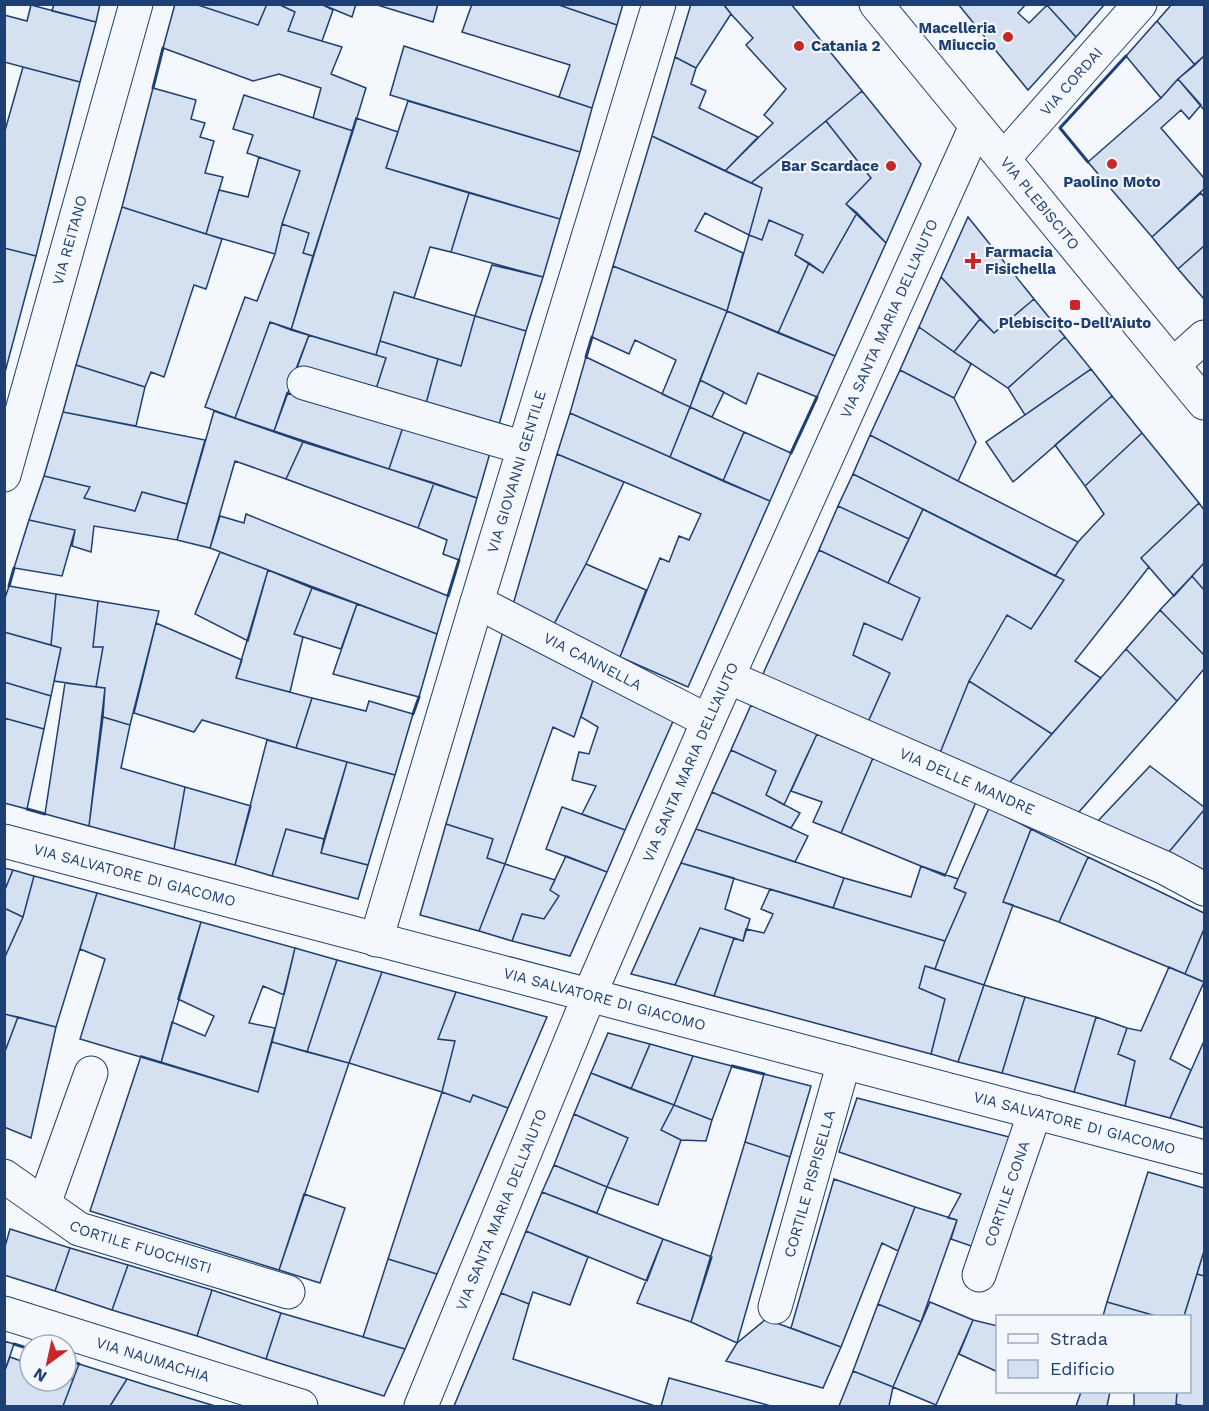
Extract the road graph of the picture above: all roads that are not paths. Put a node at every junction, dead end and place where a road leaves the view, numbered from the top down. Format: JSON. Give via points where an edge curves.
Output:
{"nodes":[{"id":1,"x":136,"y":4,"type":"edge"},
{"id":2,"x":659,"y":4,"type":"edge"},
{"id":3,"x":876,"y":4,"type":"edge"},
{"id":4,"x":1140,"y":4,"type":"edge"},
{"id":5,"x":976,"y":126,"type":"junction"},
{"id":6,"x":1004,"y":158,"type":"junction"},
{"id":7,"x":1204,"y":337,"type":"edge"},
{"id":8,"x":1173,"y":365,"type":"junction"},
{"id":9,"x":304,"y":382,"type":"dead end"},
{"id":10,"x":1204,"y":403,"type":"edge"},
{"id":11,"x":524,"y":448,"type":"junction"},
{"id":12,"x":4,"y":475,"type":"edge"},
{"id":13,"x":477,"y":602,"type":"junction"},
{"id":14,"x":728,"y":677,"type":"junction"},
{"id":15,"x":708,"y":721,"type":"junction"},
{"id":16,"x":4,"y":841,"type":"edge"},
{"id":17,"x":1204,"y":889,"type":"edge"},
{"id":18,"x":376,"y":940,"type":"junction"},
{"id":19,"x":589,"y":996,"type":"junction"},
{"id":20,"x":844,"y":1062,"type":"junction"},
{"id":21,"x":91,"y":1073,"type":"dead end"},
{"id":22,"x":1035,"y":1112,"type":"junction"},
{"id":23,"x":1204,"y":1157,"type":"edge"},
{"id":24,"x":6,"y":1183,"type":"edge"},
{"id":25,"x":44,"y":1204,"type":"junction"},
{"id":26,"x":979,"y":1275,"type":"dead end"},
{"id":27,"x":288,"y":1292,"type":"dead end"},
{"id":28,"x":775,"y":1307,"type":"dead end"},
{"id":29,"x":4,"y":1313,"type":"edge"},
{"id":30,"x":301,"y":1407,"type":"edge"},
{"id":31,"x":421,"y":1407,"type":"edge"}],
"edges":[{"from":1,"to":12,"type":"street","name":"VIA REITANO"},
{"from":2,"to":11,"type":"street","name":"VIA GIOVANNI GENTILE"},
{"from":3,"to":5,"type":"street","name":"VIA PLEBISCITO"},
{"from":4,"to":6,"type":"street","name":"VIA CORDAI"},
{"from":5,"to":6,"type":"street","name":"VIA PLEBISCITO"},
{"from":5,"to":14,"type":"street","name":"VIA SANTA MARIA DELL'AIUTO"},
{"from":6,"to":8,"type":"street","name":"VIA PLEBISCITO"},
{"from":7,"to":8,"type":"street"},
{"from":8,"to":10,"type":"street","name":"VIA PLEBISCITO"},
{"from":9,"to":11,"type":"street"},
{"from":11,"to":13,"type":"street","name":"VIA GIOVANNI GENTILE"},
{"from":13,"to":15,"type":"street","name":"VIA CANNELLA"},
{"from":13,"to":18,"type":"street","name":"VIA GIOVANNI GENTILE"},
{"from":14,"to":15,"type":"street","name":"VIA SANTA MARIA DELL'AIUTO"},
{"from":14,"to":17,"type":"street","name":"VIA DELLE MANDRE","via":[[1165,868]]},
{"from":15,"to":19,"type":"street","name":"VIA SANTA MARIA DELL'AIUTO"},
{"from":16,"to":18,"type":"street","name":"VIA SALVATORE DI GIACOMO"},
{"from":18,"to":19,"type":"street","name":"VIA SALVATORE DI GIACOMO"},
{"from":19,"to":20,"type":"street","name":"VIA SALVATORE DI GIACOMO"},
{"from":19,"to":31,"type":"street","name":"VIA SANTA MARIA DELL'AIUTO"},
{"from":20,"to":22,"type":"street","name":"VIA SALVATORE DI GIACOMO"},
{"from":20,"to":28,"type":"street","name":"CORTILE PISPISELLA"},
{"from":21,"to":25,"type":"street"},
{"from":22,"to":23,"type":"street","name":"VIA SALVATORE DI GIACOMO"},
{"from":22,"to":26,"type":"street","name":"CORTILE CONA"},
{"from":24,"to":25,"type":"street","name":"CORTILE FUOCHISTI"},
{"from":25,"to":27,"type":"street","name":"CORTILE FUOCHISTI","via":[[79,1229]]},
{"from":29,"to":30,"type":"street","name":"VIA NAUMACHIA"}]}
